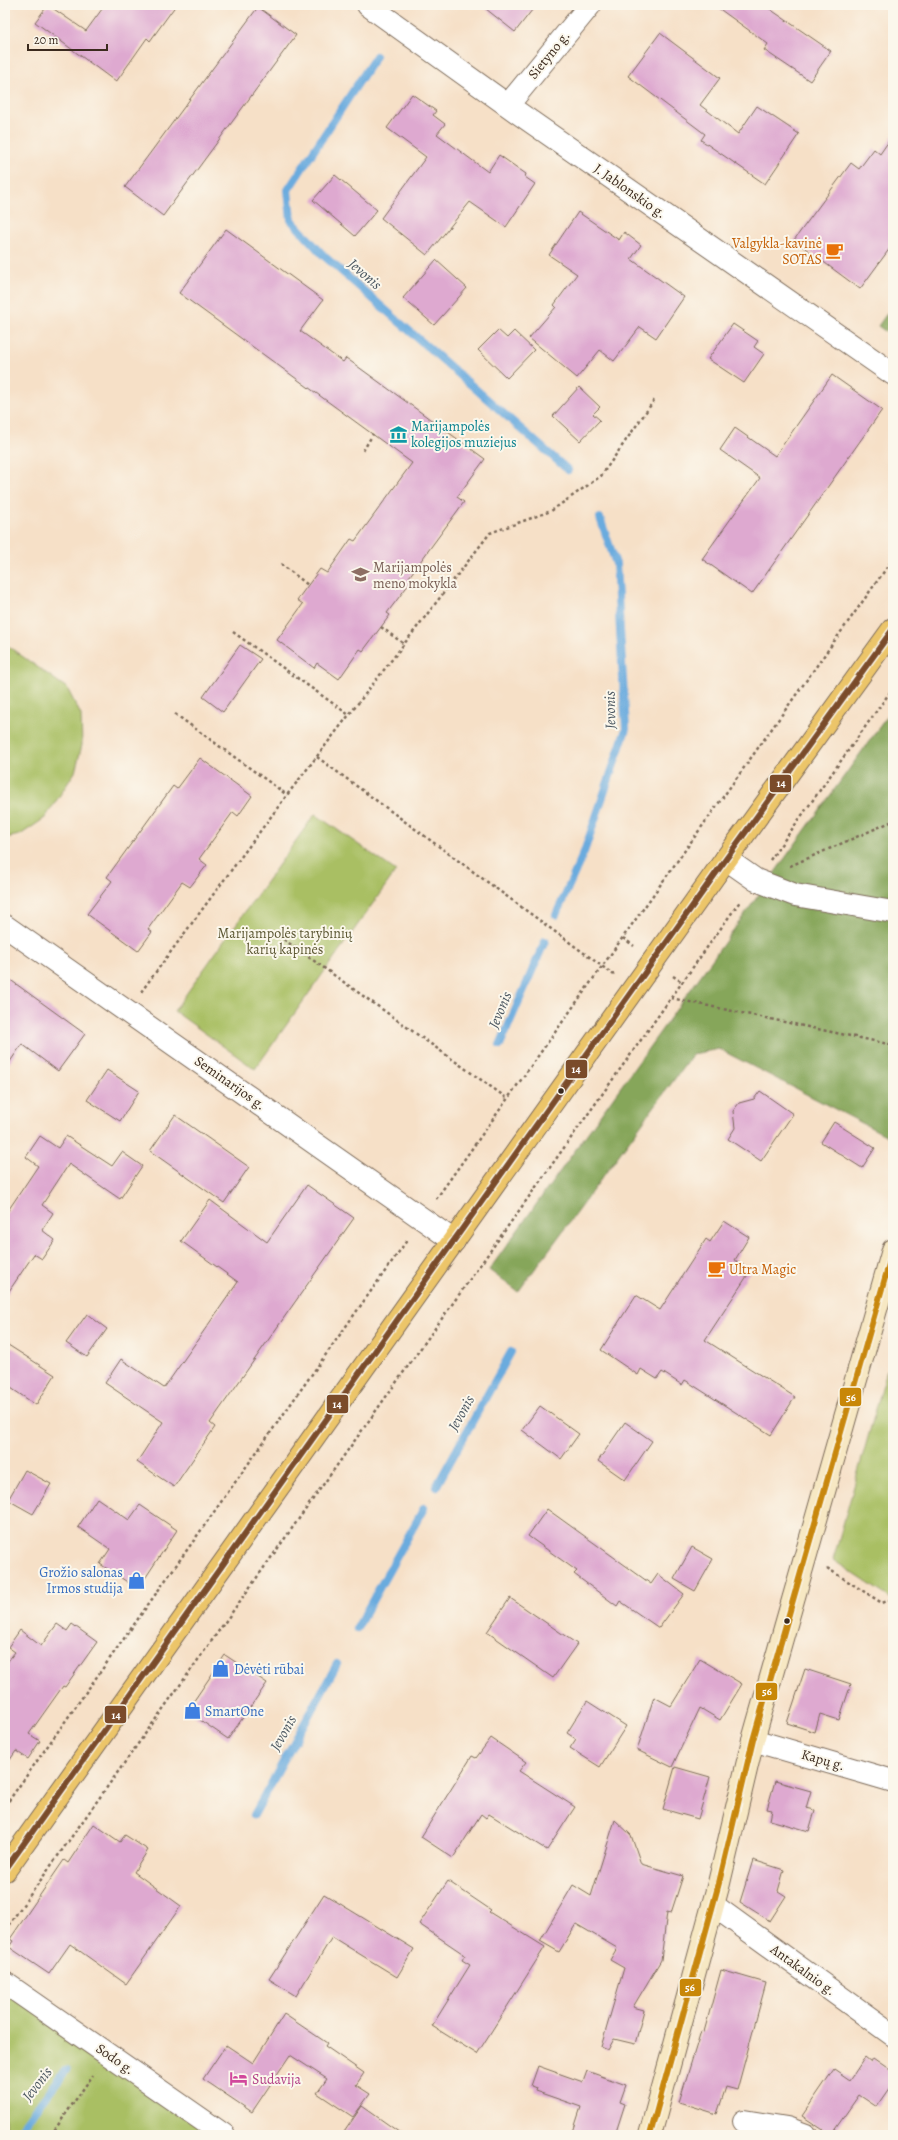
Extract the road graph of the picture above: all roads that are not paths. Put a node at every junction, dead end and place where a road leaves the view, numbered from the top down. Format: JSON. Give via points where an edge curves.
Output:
{"nodes":[{"id":1,"x":368,"y":5,"type":"edge"},
{"id":2,"x":590,"y":5,"type":"edge"},
{"id":3,"x":508,"y":105,"type":"junction"},
{"id":4,"x":893,"y":374,"type":"edge"},
{"id":5,"x":893,"y":629,"type":"edge"},
{"id":6,"x":726,"y":859,"type":"junction"},
{"id":7,"x":893,"y":912,"type":"edge"},
{"id":8,"x":5,"y":926,"type":"edge"},
{"id":9,"x":454,"y":1241,"type":"junction"},
{"id":10,"x":893,"y":1250,"type":"edge"},
{"id":11,"x":753,"y":1740,"type":"junction"},
{"id":12,"x":893,"y":1781,"type":"edge"},
{"id":13,"x":5,"y":1870,"type":"edge"},
{"id":14,"x":713,"y":1904,"type":"junction"},
{"id":15,"x":5,"y":1983,"type":"edge"},
{"id":16,"x":893,"y":2035,"type":"edge"},
{"id":17,"x":744,"y":2122,"type":"dead end"},
{"id":18,"x":224,"y":2135,"type":"edge"},
{"id":19,"x":650,"y":2135,"type":"edge"},
{"id":20,"x":806,"y":2135,"type":"edge"}],
"edges":[{"from":1,"to":3,"type":"street","name":"J. Jablonskio g."},
{"from":2,"to":3,"type":"street","name":"Sietyno g."},
{"from":3,"to":4,"type":"street","name":"J. Jablonskio g."},
{"from":5,"to":6,"type":"main road"},
{"from":6,"to":7,"type":"street","via":[[756,880],[795,895]]},
{"from":6,"to":9,"type":"main road"},
{"from":8,"to":9,"type":"street","name":"Seminarijos g."},
{"from":9,"to":13,"type":"main road"},
{"from":10,"to":11,"type":"main road"},
{"from":11,"to":12,"type":"street","name":"Kapų g."},
{"from":11,"to":14,"type":"main road"},
{"from":14,"to":16,"type":"street","name":"Antakalnio g."},
{"from":14,"to":19,"type":"main road"},
{"from":15,"to":18,"type":"street","name":"Sodo g."},
{"from":17,"to":20,"type":"street","via":[[787,2128]]}]}
